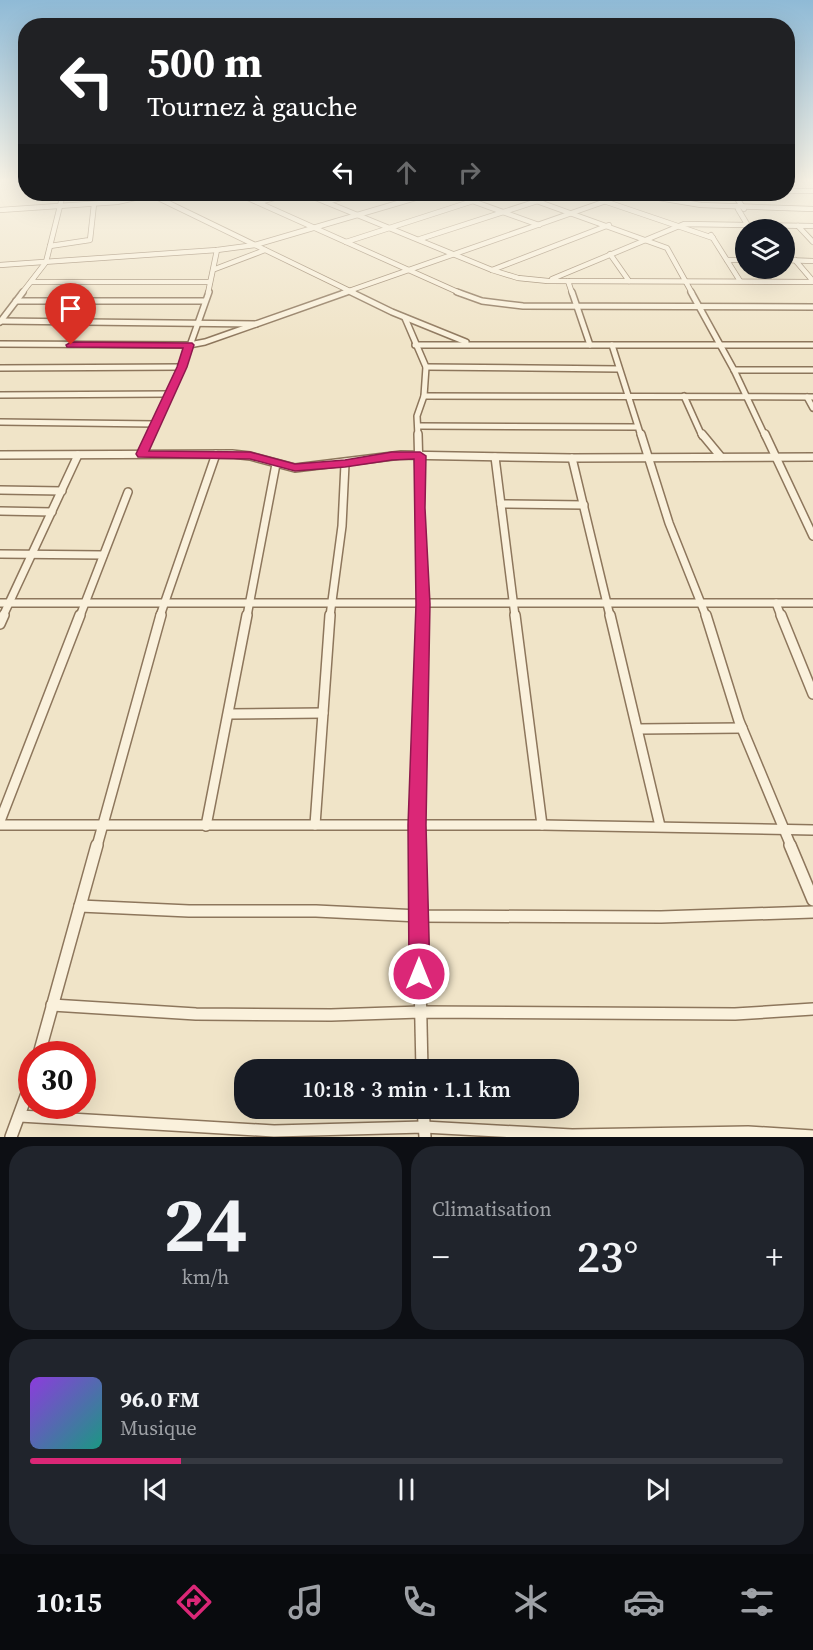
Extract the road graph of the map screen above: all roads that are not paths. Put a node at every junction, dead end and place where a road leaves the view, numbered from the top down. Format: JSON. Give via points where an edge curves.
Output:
{"nodes":[{"id":1,"x":53,"y":234,"type":"edge"},
{"id":2,"x":91,"y":234,"type":"edge"},
{"id":3,"x":233,"y":234,"type":"edge"},
{"id":4,"x":294,"y":234,"type":"edge"},
{"id":5,"x":328,"y":234,"type":"edge"},
{"id":6,"x":371,"y":234,"type":"edge"},
{"id":7,"x":407,"y":234,"type":"edge"},
{"id":8,"x":436,"y":234,"type":"edge"},
{"id":9,"x":513,"y":234,"type":"edge"},
{"id":10,"x":585,"y":234,"type":"edge"},
{"id":11,"x":635,"y":234,"type":"edge"},
{"id":12,"x":656,"y":234,"type":"edge"},
{"id":13,"x":701,"y":234,"type":"edge"},
{"id":14,"x":711,"y":234,"type":"edge"},
{"id":15,"x":646,"y":238,"type":"junction"},
{"id":16,"x":713,"y":238,"type":"junction"},
{"id":17,"x":420,"y":239,"type":"junction"},
{"id":18,"x":345,"y":242,"type":"junction"},
{"id":19,"x":255,"y":245,"type":"junction"},
{"id":20,"x":50,"y":246,"type":"junction"},
{"id":21,"x":217,"y":250,"type":"junction"},
{"id":22,"x":265,"y":250,"type":"junction"},
{"id":23,"x":610,"y":254,"type":"junction"},
{"id":24,"x":454,"y":255,"type":"junction"},
{"id":25,"x":727,"y":260,"type":"junction"},
{"id":26,"x":735,"y":260,"type":"edge"},
{"id":27,"x":795,"y":261,"type":"joint"},
{"id":28,"x":813,"y":261,"type":"edge"},
{"id":29,"x":46,"y":262,"type":"junction"},
{"id":30,"x":0,"y":265,"type":"edge"},
{"id":31,"x":214,"y":269,"type":"junction"},
{"id":32,"x":408,"y":270,"type":"junction"},
{"id":33,"x":492,"y":270,"type":"junction"},
{"id":34,"x":629,"y":280,"type":"junction"},
{"id":35,"x":686,"y":280,"type":"junction"},
{"id":36,"x":548,"y":281,"type":"junction"},
{"id":37,"x":568,"y":281,"type":"junction"},
{"id":38,"x":740,"y":281,"type":"junction"},
{"id":39,"x":813,"y":281,"type":"edge"},
{"id":40,"x":31,"y":282,"type":"junction"},
{"id":41,"x":210,"y":282,"type":"junction"},
{"id":42,"x":348,"y":291,"type":"junction"},
{"id":43,"x":16,"y":301,"type":"junction"},
{"id":44,"x":204,"y":301,"type":"junction"},
{"id":45,"x":577,"y":306,"type":"junction"},
{"id":46,"x":700,"y":307,"type":"junction"},
{"id":47,"x":813,"y":307,"type":"edge"},
{"id":48,"x":405,"y":318,"type":"junction"},
{"id":49,"x":0,"y":321,"type":"edge"},
{"id":50,"x":198,"y":322,"type":"junction"},
{"id":51,"x":261,"y":324,"type":"junction"},
{"id":52,"x":0,"y":344,"type":"edge"},
{"id":53,"x":719,"y":344,"type":"junction"},
{"id":54,"x":189,"y":345,"type":"junction"},
{"id":55,"x":415,"y":345,"type":"junction"},
{"id":56,"x":474,"y":345,"type":"junction"},
{"id":57,"x":590,"y":345,"type":"junction"},
{"id":58,"x":612,"y":345,"type":"junction"},
{"id":59,"x":813,"y":345,"type":"edge"},
{"id":60,"x":182,"y":367,"type":"junction"},
{"id":61,"x":0,"y":368,"type":"edge"},
{"id":62,"x":426,"y":368,"type":"junction"},
{"id":63,"x":619,"y":369,"type":"junction"},
{"id":64,"x":734,"y":370,"type":"junction"},
{"id":65,"x":813,"y":370,"type":"edge"},
{"id":66,"x":168,"y":394,"type":"junction"},
{"id":67,"x":0,"y":395,"type":"edge"},
{"id":68,"x":424,"y":396,"type":"junction"},
{"id":69,"x":684,"y":396,"type":"junction"},
{"id":70,"x":746,"y":396,"type":"junction"},
{"id":71,"x":628,"y":397,"type":"junction"},
{"id":72,"x":810,"y":397,"type":"edge"},
{"id":73,"x":813,"y":408,"type":"edge"},
{"id":74,"x":0,"y":422,"type":"edge"},
{"id":75,"x":154,"y":424,"type":"junction"},
{"id":76,"x":419,"y":426,"type":"junction"},
{"id":77,"x":636,"y":427,"type":"junction"},
{"id":78,"x":142,"y":454,"type":"junction"},
{"id":79,"x":216,"y":454,"type":"junction"},
{"id":80,"x":0,"y":455,"type":"edge"},
{"id":81,"x":78,"y":455,"type":"junction"},
{"id":82,"x":420,"y":456,"type":"junction"},
{"id":83,"x":495,"y":457,"type":"junction"},
{"id":84,"x":721,"y":457,"type":"junction"},
{"id":85,"x":775,"y":457,"type":"junction"},
{"id":86,"x":813,"y":457,"type":"edge"},
{"id":87,"x":572,"y":458,"type":"junction"},
{"id":88,"x":649,"y":458,"type":"junction"},
{"id":89,"x":276,"y":464,"type":"junction"},
{"id":90,"x":345,"y":464,"type":"junction"},
{"id":91,"x":0,"y":490,"type":"edge"},
{"id":92,"x":62,"y":491,"type":"junction"},
{"id":93,"x":128,"y":492,"type":"dead end"},
{"id":94,"x":501,"y":504,"type":"junction"},
{"id":95,"x":584,"y":505,"type":"junction"},
{"id":96,"x":0,"y":511,"type":"edge"},
{"id":97,"x":52,"y":512,"type":"junction"},
{"id":98,"x":813,"y":537,"type":"edge"},
{"id":99,"x":0,"y":554,"type":"edge"},
{"id":100,"x":32,"y":554,"type":"junction"},
{"id":101,"x":104,"y":555,"type":"junction"},
{"id":102,"x":702,"y":602,"type":"junction"},
{"id":103,"x":0,"y":603,"type":"edge"},
{"id":104,"x":10,"y":603,"type":"junction"},
{"id":105,"x":86,"y":603,"type":"junction"},
{"id":106,"x":164,"y":603,"type":"junction"},
{"id":107,"x":609,"y":603,"type":"junction"},
{"id":108,"x":776,"y":603,"type":"junction"},
{"id":109,"x":813,"y":603,"type":"edge"},
{"id":110,"x":423,"y":604,"type":"junction"},
{"id":111,"x":514,"y":604,"type":"junction"},
{"id":112,"x":250,"y":605,"type":"junction"},
{"id":113,"x":332,"y":605,"type":"junction"},
{"id":114,"x":0,"y":624,"type":"edge"},
{"id":115,"x":813,"y":694,"type":"edge"},
{"id":116,"x":323,"y":713,"type":"junction"},
{"id":117,"x":229,"y":714,"type":"junction"},
{"id":118,"x":742,"y":728,"type":"junction"},
{"id":119,"x":638,"y":729,"type":"junction"},
{"id":120,"x":0,"y":823,"type":"edge"},
{"id":121,"x":103,"y":825,"type":"junction"},
{"id":122,"x":315,"y":825,"type":"junction"},
{"id":123,"x":417,"y":825,"type":"junction"},
{"id":124,"x":543,"y":825,"type":"junction"},
{"id":125,"x":207,"y":826,"type":"junction"},
{"id":126,"x":660,"y":826,"type":"junction"},
{"id":127,"x":783,"y":829,"type":"junction"},
{"id":128,"x":813,"y":830,"type":"edge"},
{"id":129,"x":813,"y":900,"type":"edge"},
{"id":130,"x":80,"y":906,"type":"junction"},
{"id":131,"x":813,"y":912,"type":"edge"},
{"id":132,"x":419,"y":916,"type":"junction"},
{"id":133,"x":52,"y":1005,"type":"junction"},
{"id":134,"x":813,"y":1009,"type":"edge"},
{"id":135,"x":420,"y":1012,"type":"junction"},
{"id":136,"x":42,"y":1041,"type":"edge"},
{"id":137,"x":422,"y":1059,"type":"edge"},
{"id":138,"x":19,"y":1119,"type":"edge"},
{"id":139,"x":71,"y":1119,"type":"edge"},
{"id":140,"x":425,"y":1132,"type":"edge"},
{"id":141,"x":813,"y":1136,"type":"edge"},
{"id":142,"x":11,"y":1137,"type":"edge"}],
"edges":[{"from":1,"to":20,"type":"street"},
{"from":2,"to":20,"type":"street","via":[[90,240]]},
{"from":3,"to":19,"type":"street"},
{"from":4,"to":19,"type":"street"},
{"from":5,"to":18,"type":"street"},
{"from":6,"to":18,"type":"street"},
{"from":7,"to":17,"type":"street"},
{"from":8,"to":17,"type":"street"},
{"from":9,"to":24,"type":"street"},
{"from":10,"to":33,"type":"street"},
{"from":11,"to":15,"type":"street"},
{"from":12,"to":15,"type":"street"},
{"from":13,"to":16,"type":"street"},
{"from":14,"to":16,"type":"street"},
{"from":15,"to":23,"type":"street"},
{"from":15,"to":35,"type":"street","via":[[667,248]]},
{"from":16,"to":25,"type":"street"},
{"from":17,"to":24,"type":"street"},
{"from":18,"to":32,"type":"street"},
{"from":19,"to":21,"type":"street"},
{"from":19,"to":22,"type":"street"},
{"from":20,"to":29,"type":"street"},
{"from":21,"to":29,"type":"street"},
{"from":21,"to":31,"type":"street"},
{"from":22,"to":31,"type":"street"},
{"from":22,"to":42,"type":"street"},
{"from":23,"to":34,"type":"street"},
{"from":23,"to":36,"type":"street"},
{"from":24,"to":32,"type":"street"},
{"from":24,"to":33,"type":"street"},
{"from":25,"to":26,"type":"street"},
{"from":25,"to":38,"type":"street"},
{"from":27,"to":28,"type":"street"},
{"from":27,"to":39,"type":"street"},
{"from":29,"to":30,"type":"street"},
{"from":29,"to":40,"type":"street"},
{"from":31,"to":41,"type":"street"},
{"from":32,"to":42,"type":"street"},
{"from":32,"to":45,"type":"street","via":[[482,301]]},
{"from":33,"to":36,"type":"street"},
{"from":34,"to":35,"type":"street"},
{"from":34,"to":37,"type":"street"},
{"from":35,"to":38,"type":"street"},
{"from":35,"to":46,"type":"street"},
{"from":36,"to":37,"type":"street"},
{"from":37,"to":45,"type":"street"},
{"from":38,"to":39,"type":"street"},
{"from":40,"to":41,"type":"street"},
{"from":40,"to":43,"type":"street"},
{"from":41,"to":44,"type":"street"},
{"from":42,"to":48,"type":"street"},
{"from":42,"to":51,"type":"street"},
{"from":43,"to":44,"type":"street"},
{"from":43,"to":49,"type":"street"},
{"from":44,"to":50,"type":"street"},
{"from":45,"to":46,"type":"street"},
{"from":45,"to":57,"type":"street"},
{"from":46,"to":47,"type":"street"},
{"from":46,"to":53,"type":"street"},
{"from":48,"to":55,"type":"street"},
{"from":48,"to":56,"type":"street"},
{"from":49,"to":50,"type":"street"},
{"from":50,"to":51,"type":"street"},
{"from":50,"to":54,"type":"street"},
{"from":51,"to":54,"type":"street"},
{"from":52,"to":54,"type":"street"},
{"from":53,"to":58,"type":"street"},
{"from":53,"to":59,"type":"street"},
{"from":53,"to":64,"type":"street"},
{"from":54,"to":60,"type":"street"},
{"from":55,"to":56,"type":"street"},
{"from":55,"to":62,"type":"street"},
{"from":56,"to":57,"type":"street"},
{"from":57,"to":58,"type":"street"},
{"from":58,"to":63,"type":"street"},
{"from":60,"to":61,"type":"street"},
{"from":60,"to":66,"type":"street"},
{"from":62,"to":63,"type":"street"},
{"from":62,"to":68,"type":"street"},
{"from":63,"to":71,"type":"street"},
{"from":64,"to":65,"type":"street"},
{"from":64,"to":70,"type":"street"},
{"from":66,"to":67,"type":"street"},
{"from":66,"to":75,"type":"street"},
{"from":68,"to":71,"type":"street"},
{"from":68,"to":76,"type":"street","via":[[418,409]]},
{"from":69,"to":70,"type":"street"},
{"from":69,"to":71,"type":"street"},
{"from":69,"to":84,"type":"street","via":[[704,439]]},
{"from":70,"to":72,"type":"street"},
{"from":70,"to":85,"type":"street"},
{"from":71,"to":77,"type":"street"},
{"from":72,"to":73,"type":"street"},
{"from":74,"to":75,"type":"street"},
{"from":75,"to":78,"type":"street"},
{"from":76,"to":77,"type":"street"},
{"from":76,"to":82,"type":"street"},
{"from":77,"to":88,"type":"street"},
{"from":78,"to":79,"type":"street"},
{"from":78,"to":81,"type":"street"},
{"from":79,"to":89,"type":"street","via":[[250,456]]},
{"from":79,"to":106,"type":"street"},
{"from":80,"to":81,"type":"street"},
{"from":81,"to":92,"type":"street"},
{"from":82,"to":83,"type":"street"},
{"from":82,"to":90,"type":"street"},
{"from":82,"to":110,"type":"street"},
{"from":83,"to":87,"type":"street"},
{"from":83,"to":94,"type":"street"},
{"from":84,"to":85,"type":"street"},
{"from":84,"to":88,"type":"street"},
{"from":85,"to":86,"type":"street"},
{"from":85,"to":98,"type":"street"},
{"from":87,"to":88,"type":"street"},
{"from":87,"to":95,"type":"street"},
{"from":88,"to":102,"type":"street","via":[[669,523]]},
{"from":89,"to":90,"type":"street","via":[[295,468]]},
{"from":89,"to":112,"type":"street"},
{"from":90,"to":113,"type":"street"},
{"from":91,"to":92,"type":"street"},
{"from":92,"to":97,"type":"street"},
{"from":93,"to":101,"type":"street"},
{"from":94,"to":95,"type":"street"},
{"from":94,"to":111,"type":"street"},
{"from":95,"to":107,"type":"street"},
{"from":96,"to":97,"type":"street"},
{"from":97,"to":100,"type":"street"},
{"from":99,"to":100,"type":"street"},
{"from":100,"to":101,"type":"street"},
{"from":100,"to":104,"type":"street"},
{"from":101,"to":105,"type":"street"},
{"from":102,"to":107,"type":"street"},
{"from":102,"to":108,"type":"street"},
{"from":102,"to":118,"type":"street"},
{"from":103,"to":104,"type":"street"},
{"from":104,"to":105,"type":"street"},
{"from":104,"to":114,"type":"street"},
{"from":105,"to":106,"type":"street"},
{"from":105,"to":120,"type":"street"},
{"from":106,"to":112,"type":"street"},
{"from":106,"to":121,"type":"street"},
{"from":107,"to":111,"type":"street"},
{"from":107,"to":119,"type":"street"},
{"from":108,"to":109,"type":"street"},
{"from":108,"to":115,"type":"street"},
{"from":110,"to":111,"type":"street"},
{"from":110,"to":113,"type":"street"},
{"from":110,"to":123,"type":"street"},
{"from":111,"to":124,"type":"street"},
{"from":112,"to":113,"type":"street"},
{"from":112,"to":117,"type":"street"},
{"from":113,"to":116,"type":"street"},
{"from":116,"to":117,"type":"street"},
{"from":116,"to":122,"type":"street"},
{"from":117,"to":125,"type":"street"},
{"from":118,"to":119,"type":"street"},
{"from":118,"to":127,"type":"street"},
{"from":119,"to":126,"type":"street"},
{"from":120,"to":121,"type":"street"},
{"from":121,"to":125,"type":"street"},
{"from":121,"to":130,"type":"street"},
{"from":122,"to":123,"type":"street"},
{"from":122,"to":125,"type":"street"},
{"from":123,"to":124,"type":"street"},
{"from":123,"to":132,"type":"street"},
{"from":124,"to":126,"type":"street"},
{"from":126,"to":127,"type":"street"},
{"from":127,"to":128,"type":"street"},
{"from":127,"to":129,"type":"street"},
{"from":130,"to":132,"type":"street"},
{"from":130,"to":133,"type":"street"},
{"from":131,"to":132,"type":"street","via":[[661,917]]},
{"from":132,"to":135,"type":"street"},
{"from":133,"to":135,"type":"street","via":[[196,1014]]},
{"from":133,"to":136,"type":"street"},
{"from":134,"to":135,"type":"street","via":[[735,1014]]},
{"from":135,"to":137,"type":"street"},
{"from":138,"to":142,"type":"street"},
{"from":139,"to":140,"type":"street","via":[[274,1131]]},
{"from":140,"to":141,"type":"street","via":[[748,1132]]}]}
